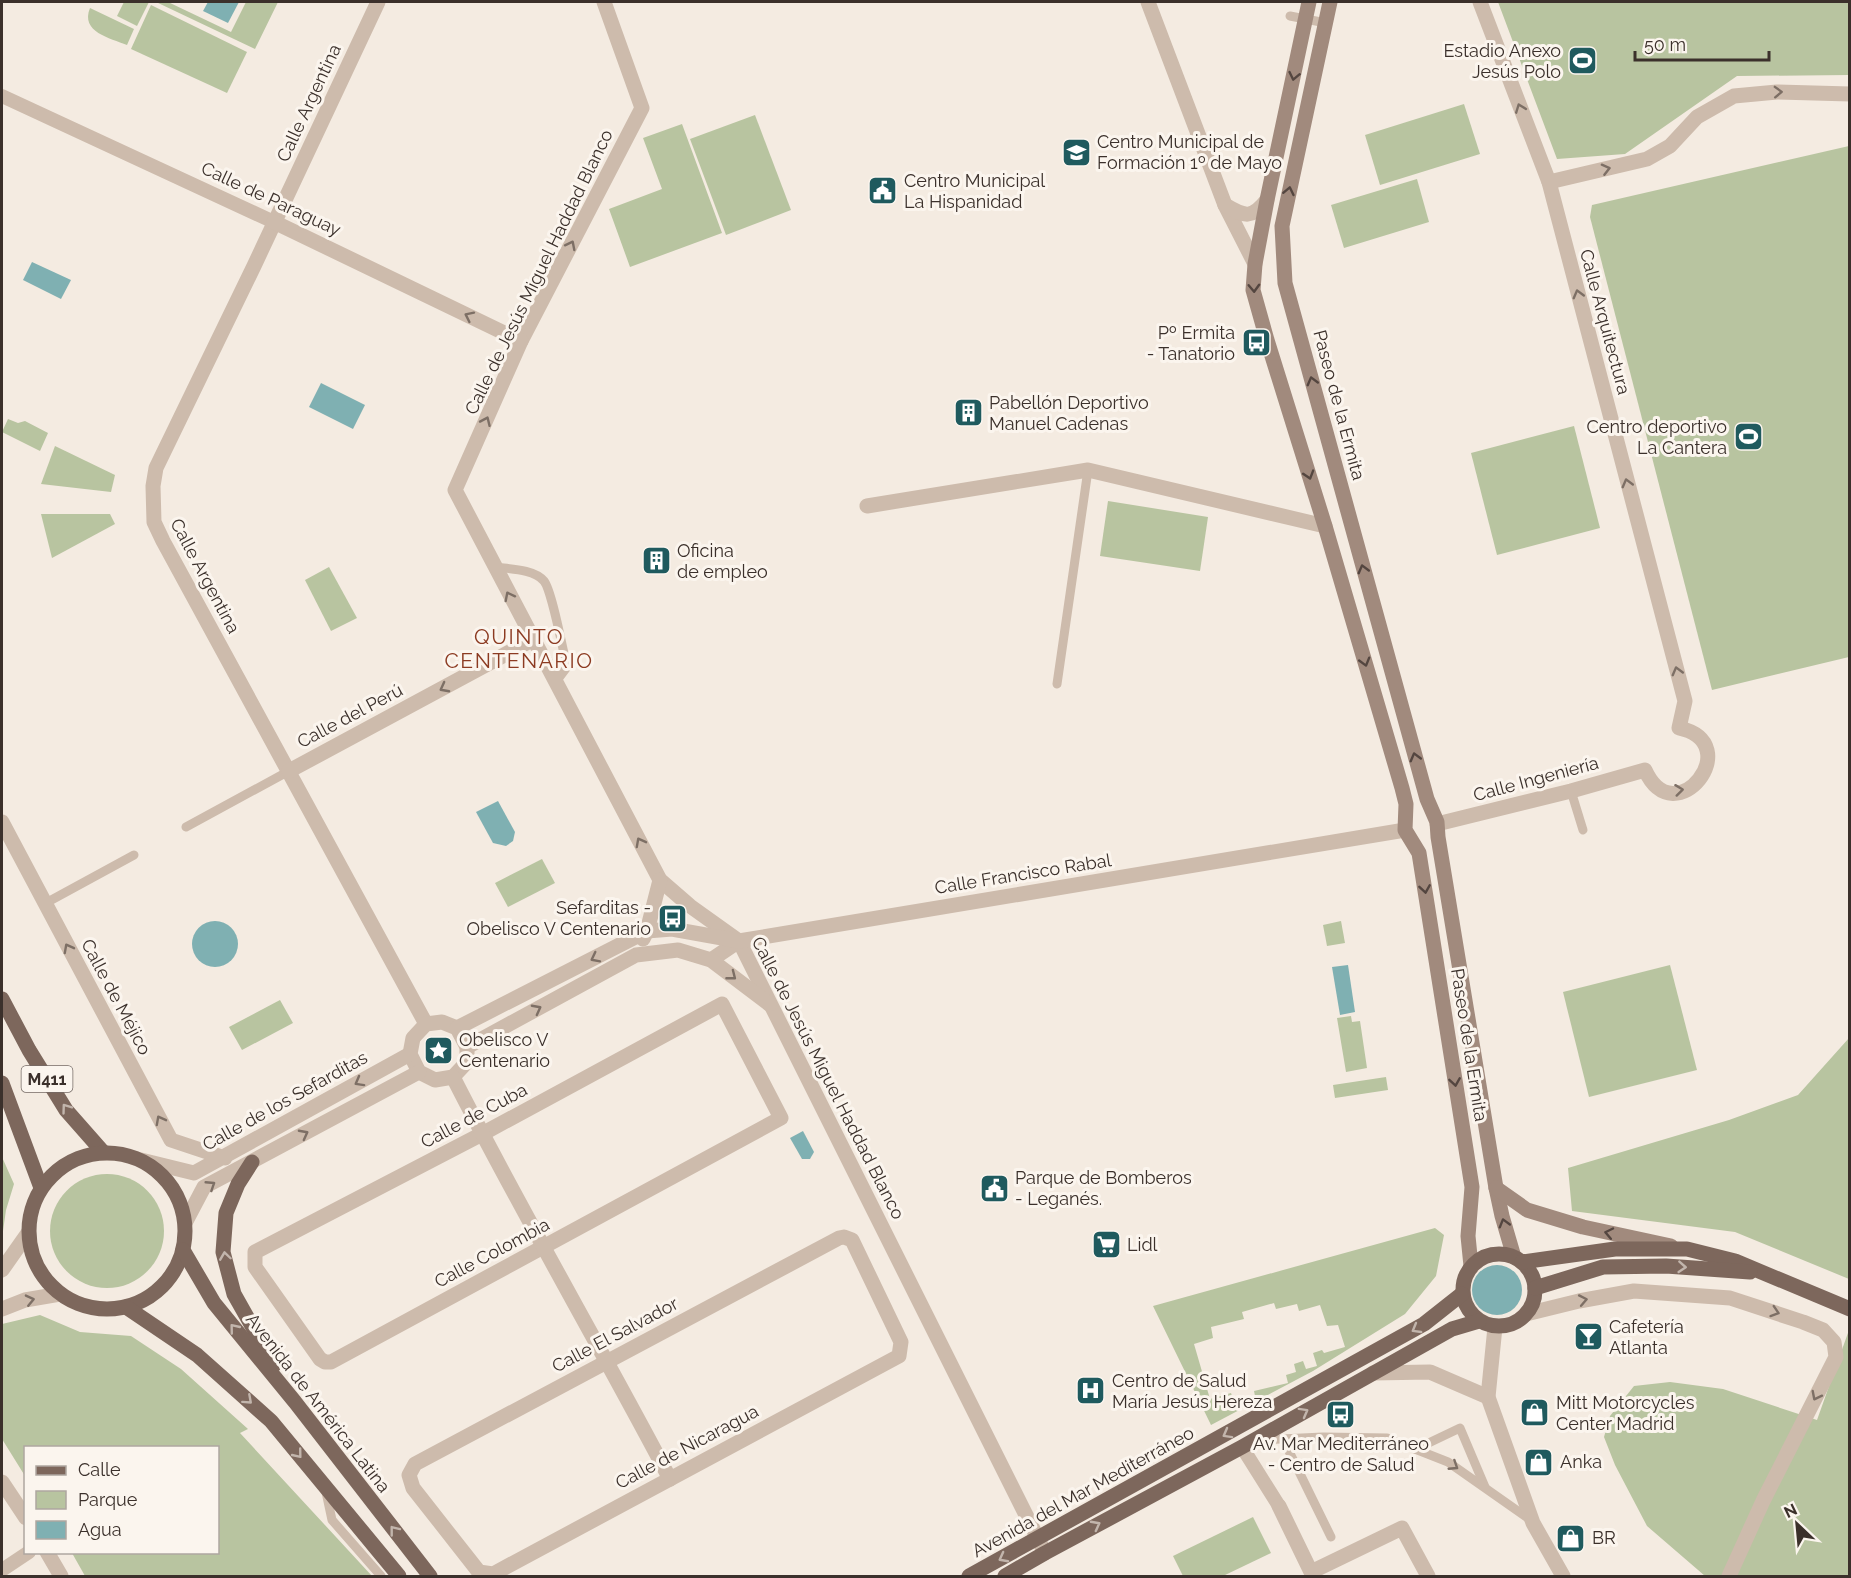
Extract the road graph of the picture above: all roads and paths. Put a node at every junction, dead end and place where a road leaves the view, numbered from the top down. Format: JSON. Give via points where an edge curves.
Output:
{"nodes":[{"id":1,"x":378,"y":2,"type":"edge"},
{"id":2,"x":604,"y":2,"type":"edge"},
{"id":3,"x":1148,"y":2,"type":"edge"},
{"id":4,"x":1309,"y":2,"type":"edge"},
{"id":5,"x":1330,"y":2,"type":"edge"},
{"id":6,"x":1480,"y":2,"type":"edge"},
{"id":7,"x":1290,"y":16,"type":"dead end"},
{"id":8,"x":1306,"y":19,"type":"junction"},
{"id":9,"x":1326,"y":23,"type":"junction"},
{"id":10,"x":1850,"y":94,"type":"edge"},
{"id":11,"x":2,"y":96,"type":"edge"},
{"id":12,"x":1549,"y":183,"type":"junction"},
{"id":13,"x":1267,"y":200,"type":"junction"},
{"id":14,"x":1225,"y":205,"type":"junction"},
{"id":15,"x":274,"y":222,"type":"junction"},
{"id":16,"x":1256,"y":264,"type":"junction"},
{"id":17,"x":521,"y":341,"type":"junction"},
{"id":18,"x":1088,"y":471,"type":"junction"},
{"id":19,"x":867,"y":506,"type":"dead end"},
{"id":20,"x":1325,"y":526,"type":"junction"},
{"id":21,"x":495,"y":567,"type":"junction"},
{"id":22,"x":532,"y":640,"type":"junction"},
{"id":23,"x":555,"y":683,"type":"junction"},
{"id":24,"x":1057,"y":684,"type":"dead end"},
{"id":25,"x":1645,"y":770,"type":"joint"},
{"id":26,"x":289,"y":771,"type":"junction"},
{"id":27,"x":1571,"y":791,"type":"junction"},
{"id":28,"x":2,"y":822,"type":"edge"},
{"id":29,"x":1435,"y":822,"type":"junction"},
{"id":30,"x":186,"y":827,"type":"dead end"},
{"id":31,"x":1406,"y":828,"type":"junction"},
{"id":32,"x":1583,"y":830,"type":"dead end"},
{"id":33,"x":134,"y":855,"type":"dead end"},
{"id":34,"x":660,"y":880,"type":"junction"},
{"id":35,"x":44,"y":904,"type":"junction"},
{"id":36,"x":647,"y":931,"type":"junction"},
{"id":37,"x":739,"y":941,"type":"junction"},
{"id":38,"x":630,"y":959,"type":"junction"},
{"id":39,"x":711,"y":960,"type":"junction"},
{"id":40,"x":2,"y":999,"type":"edge"},
{"id":41,"x":722,"y":1004,"type":"joint"},
{"id":42,"x":771,"y":1006,"type":"junction"},
{"id":43,"x":426,"y":1024,"type":"junction"},
{"id":44,"x":457,"y":1028,"type":"junction"},
{"id":45,"x":467,"y":1047,"type":"junction"},
{"id":46,"x":410,"y":1053,"type":"junction"},
{"id":47,"x":419,"y":1072,"type":"junction"},
{"id":48,"x":453,"y":1077,"type":"junction"},
{"id":49,"x":2,"y":1083,"type":"edge"},
{"id":50,"x":482,"y":1134,"type":"junction"},
{"id":51,"x":104,"y":1152,"type":"junction"},
{"id":52,"x":225,"y":1158,"type":"junction"},
{"id":53,"x":141,"y":1160,"type":"junction"},
{"id":54,"x":252,"y":1162,"type":"junction"},
{"id":55,"x":41,"y":1188,"type":"junction"},
{"id":56,"x":1496,"y":1188,"type":"junction"},
{"id":57,"x":185,"y":1223,"type":"junction"},
{"id":58,"x":28,"y":1233,"type":"junction"},
{"id":59,"x":844,"y":1237,"type":"joint"},
{"id":60,"x":543,"y":1248,"type":"junction"},
{"id":61,"x":1687,"y":1249,"type":"junction"},
{"id":62,"x":183,"y":1250,"type":"junction"},
{"id":63,"x":1518,"y":1260,"type":"junction"},
{"id":64,"x":1472,"y":1266,"type":"junction"},
{"id":65,"x":255,"y":1267,"type":"joint"},
{"id":66,"x":2,"y":1270,"type":"edge"},
{"id":67,"x":1765,"y":1273,"type":"junction"},
{"id":68,"x":1535,"y":1288,"type":"junction"},
{"id":69,"x":60,"y":1294,"type":"junction"},
{"id":70,"x":1462,"y":1294,"type":"junction"},
{"id":71,"x":126,"y":1307,"type":"junction"},
{"id":72,"x":2,"y":1309,"type":"edge"},
{"id":73,"x":1850,"y":1309,"type":"edge"},
{"id":74,"x":1526,"y":1314,"type":"junction"},
{"id":75,"x":1479,"y":1321,"type":"junction"},
{"id":76,"x":1495,"y":1327,"type":"junction"},
{"id":77,"x":608,"y":1361,"type":"junction"},
{"id":78,"x":1373,"y":1373,"type":"junction"},
{"id":79,"x":1488,"y":1397,"type":"junction"},
{"id":80,"x":295,"y":1402,"type":"junction"},
{"id":81,"x":1283,"y":1439,"type":"junction"},
{"id":82,"x":1248,"y":1444,"type":"junction"},
{"id":83,"x":1416,"y":1449,"type":"junction"},
{"id":84,"x":670,"y":1479,"type":"junction"},
{"id":85,"x":2,"y":1482,"type":"edge"},
{"id":86,"x":325,"y":1486,"type":"junction"},
{"id":87,"x":1485,"y":1487,"type":"junction"},
{"id":88,"x":1279,"y":1506,"type":"joint"},
{"id":89,"x":24,"y":1515,"type":"edge"},
{"id":90,"x":1533,"y":1522,"type":"junction"},
{"id":91,"x":1331,"y":1537,"type":"dead end"},
{"id":92,"x":1041,"y":1546,"type":"junction"},
{"id":93,"x":26,"y":1554,"type":"edge"},
{"id":94,"x":48,"y":1554,"type":"edge"},
{"id":95,"x":2,"y":1570,"type":"edge"},
{"id":96,"x":478,"y":1572,"type":"joint"},
{"id":97,"x":1021,"y":1572,"type":"edge"},
{"id":98,"x":1312,"y":1574,"type":"edge"},
{"id":99,"x":61,"y":1576,"type":"edge"},
{"id":100,"x":381,"y":1576,"type":"edge"},
{"id":101,"x":399,"y":1576,"type":"edge"},
{"id":102,"x":430,"y":1576,"type":"edge"},
{"id":103,"x":969,"y":1576,"type":"edge"},
{"id":104,"x":1005,"y":1576,"type":"edge"},
{"id":105,"x":1428,"y":1576,"type":"edge"},
{"id":106,"x":1563,"y":1576,"type":"edge"},
{"id":107,"x":1730,"y":1576,"type":"edge"}],
"edges":[{"from":1,"to":15,"type":"street","name":"Calle Argentina"},
{"from":17,"to":2,"type":"street","name":"Calle de Jesús Miguel Haddad Blanco","one_way":true,"via":[[642,108]]},
{"from":3,"to":14,"type":"street"},
{"from":4,"to":8,"type":"main road","name":"Paseo de la Ermita"},
{"from":5,"to":9,"type":"main road","name":"Paseo de la Ermita"},
{"from":12,"to":6,"type":"street","name":"Calle Arquitectura","one_way":true},
{"from":7,"to":8,"type":"lane"},
{"from":8,"to":9,"type":"lane"},
{"from":8,"to":13,"type":"main road","name":"Paseo de la Ermita","one_way":true},
{"from":29,"to":9,"type":"main road","name":"Paseo de la Ermita","one_way":true,"via":[[1285,283],[1282,226]]},
{"from":12,"to":10,"type":"street","one_way":true,"via":[[1647,159],[1670,146],[1698,117],[1734,96],[1777,92]]},
{"from":11,"to":15,"type":"street","name":"Calle de Paraguay"},
{"from":25,"to":12,"type":"street","name":"Calle Arquitectura","one_way":true,"via":[[1654,785],[1671,792],[1688,790],[1702,778],[1708,762],[1705,747],[1695,735],[1679,728],[1684,701]]},
{"from":13,"to":14,"type":"street","via":[[1254,213],[1242,215]]},
{"from":13,"to":16,"type":"main road","name":"Paseo de la Ermita"},
{"from":14,"to":16,"type":"street"},
{"from":17,"to":15,"type":"street","name":"Calle de Paraguay","one_way":true},
{"from":15,"to":26,"type":"street","name":"Calle Argentina","via":[[156,468],[152,504],[154,522],[163,541]]},
{"from":16,"to":20,"type":"main road","name":"Paseo de la Ermita","one_way":true,"via":[[1255,299]]},
{"from":21,"to":17,"type":"street","name":"Calle de Jesús Miguel Haddad Blanco","one_way":true,"via":[[455,490]]},
{"from":18,"to":19,"type":"street"},
{"from":18,"to":20,"type":"street"},
{"from":18,"to":24,"type":"lane"},
{"from":20,"to":31,"type":"main road","name":"Paseo de la Ermita","one_way":true,"via":[[1402,789]]},
{"from":22,"to":21,"type":"street","name":"Calle de Jesús Miguel Haddad Blanco","one_way":true},
{"from":21,"to":23,"type":"lane","via":[[530,573],[543,580],[567,667]]},
{"from":22,"to":23,"type":"street","name":"Calle de Jesús Miguel Haddad Blanco"},
{"from":22,"to":26,"type":"street","name":"Calle del Perú","one_way":true},
{"from":34,"to":23,"type":"street","name":"Calle de Jesús Miguel Haddad Blanco","one_way":true},
{"from":25,"to":27,"type":"street","name":"Calle Ingeniería"},
{"from":26,"to":30,"type":"lane","name":"Calle del Perú"},
{"from":26,"to":43,"type":"street","name":"Calle Argentina"},
{"from":27,"to":29,"type":"street","name":"Calle Ingeniería"},
{"from":27,"to":32,"type":"lane"},
{"from":28,"to":35,"type":"street","name":"Calle de Méjico"},
{"from":29,"to":31,"type":"main road","via":[[1422,808],[1417,809],[1412,811]]},
{"from":29,"to":31,"type":"main road","via":[[1435,833],[1427,840],[1416,841]]},
{"from":29,"to":56,"type":"main road","name":"Paseo de la Ermita"},
{"from":31,"to":37,"type":"street","name":"Calle Francisco Rabal"},
{"from":31,"to":64,"type":"main road","name":"Paseo de la Ermita","one_way":true,"via":[[1419,853],[1472,1187],[1468,1236]]},
{"from":33,"to":35,"type":"lane"},
{"from":34,"to":36,"type":"street"},
{"from":34,"to":37,"type":"street","name":"Calle de Jesús Miguel Haddad Blanco"},
{"from":52,"to":35,"type":"street","name":"Calle de Méjico","one_way":true,"via":[[171,1140]]},
{"from":36,"to":37,"type":"street","name":"Calle Francisco Rabal","via":[[672,929]]},
{"from":36,"to":38,"type":"street"},
{"from":36,"to":44,"type":"street","one_way":true},
{"from":37,"to":39,"type":"street"},
{"from":37,"to":42,"type":"street","name":"Calle de Jesús Miguel Haddad Blanco"},
{"from":38,"to":39,"type":"street","via":[[678,951]]},
{"from":45,"to":38,"type":"street","one_way":true},
{"from":39,"to":42,"type":"street","one_way":true},
{"from":51,"to":40,"type":"main road","number":"M411","one_way":true,"via":[[66,1110]]},
{"from":41,"to":50,"type":"street","name":"Calle de Cuba"},
{"from":41,"to":60,"type":"street","name":"Calle Colombia","via":[[781,1118]]},
{"from":42,"to":92,"type":"street","name":"Calle de Jesús Miguel Haddad Blanco"},
{"from":43,"to":44,"type":"street","via":[[442,1022]]},
{"from":43,"to":46,"type":"street","via":[[414,1038]]},
{"from":44,"to":45,"type":"street"},
{"from":45,"to":48,"type":"street","via":[[467,1062]]},
{"from":46,"to":47,"type":"street"},
{"from":46,"to":52,"type":"street","name":"Calle de los Sefarditas","one_way":true},
{"from":47,"to":48,"type":"street","via":[[435,1080]]},
{"from":54,"to":47,"type":"street","name":"Calle de los Sefarditas","one_way":true},
{"from":48,"to":50,"type":"street"},
{"from":49,"to":55,"type":"main road"},
{"from":50,"to":60,"type":"street"},
{"from":50,"to":65,"type":"street","name":"Calle de Cuba","via":[[255,1252]]},
{"from":51,"to":53,"type":"main road"},
{"from":51,"to":55,"type":"main road","via":[[79,1157],[57,1170]]},
{"from":52,"to":53,"type":"street","name":"Calle de los Sefarditas","via":[[194,1173]]},
{"from":53,"to":57,"type":"main road","via":[[162,1175],[178,1197]]},
{"from":57,"to":54,"type":"street","name":"Calle de los Sefarditas","one_way":true,"via":[[204,1187]]},
{"from":80,"to":54,"type":"main road","one_way":true,"via":[[234,1294],[223,1252],[226,1213]]},
{"from":55,"to":58,"type":"main road","via":[[31,1210]]},
{"from":61,"to":56,"type":"main road","one_way":true,"via":[[1583,1227],[1527,1210]]},
{"from":63,"to":56,"type":"main road","name":"Paseo de la Ermita","one_way":true},
{"from":57,"to":62,"type":"main road"},
{"from":58,"to":66,"type":"street"},
{"from":58,"to":69,"type":"main road","via":[[32,1256],[43,1278]]},
{"from":59,"to":77,"type":"street","name":"Calle El Salvador"},
{"from":59,"to":84,"type":"street","name":"Calle de Nicaragua","via":[[852,1240],[901,1342],[899,1356]]},
{"from":60,"to":65,"type":"street","name":"Calle Colombia","via":[[331,1362],[320,1359]]},
{"from":60,"to":77,"type":"street"},
{"from":61,"to":63,"type":"main road","via":[[1615,1249]]},
{"from":61,"to":67,"type":"main road"},
{"from":62,"to":71,"type":"main road","via":[[163,1286]]},
{"from":80,"to":62,"type":"main road","name":"Avenida de América Latina","one_way":true,"via":[[214,1303]]},
{"from":63,"to":64,"type":"main road","via":[[1503,1254],[1491,1255]]},
{"from":63,"to":68,"type":"main road","via":[[1529,1269]]},
{"from":64,"to":70,"type":"main road"},
{"from":68,"to":67,"type":"main road","one_way":true,"via":[[1603,1267],[1666,1266]]},
{"from":67,"to":73,"type":"main road"},
{"from":68,"to":74,"type":"main road","via":[[1532,1306]]},
{"from":69,"to":71,"type":"main road","via":[[80,1305],[103,1310]]},
{"from":72,"to":69,"type":"street","one_way":true},
{"from":70,"to":75,"type":"main road","via":[[1471,1314]]},
{"from":70,"to":92,"type":"main road","name":"Avenida del Mar Mediterráneo","one_way":true,"via":[[1424,1324]]},
{"from":71,"to":86,"type":"main road","one_way":true,"via":[[197,1355],[272,1421]]},
{"from":74,"to":76,"type":"main road","via":[[1517,1322]]},
{"from":74,"to":107,"type":"street","one_way":true,"via":[[1634,1291],[1730,1298],[1823,1330],[1834,1342],[1836,1357]]},
{"from":75,"to":76,"type":"main road"},
{"from":75,"to":78,"type":"main road","name":"Avenida del Mar Mediterráneo","via":[[1452,1329]]},
{"from":76,"to":79,"type":"street"},
{"from":77,"to":84,"type":"street"},
{"from":77,"to":96,"type":"street","name":"Calle El Salvador","via":[[415,1464],[409,1475],[413,1488]]},
{"from":78,"to":79,"type":"street","name":"Avenida del Mar Mediterráneo","via":[[1430,1372]]},
{"from":82,"to":78,"type":"main road","name":"Avenida del Mar Mediterráneo","one_way":true},
{"from":79,"to":90,"type":"street"},
{"from":102,"to":80,"type":"main road","name":"Avenida de América Latina","one_way":true},
{"from":81,"to":82,"type":"lane"},
{"from":81,"to":83,"type":"lane","via":[[1387,1438]]},
{"from":81,"to":91,"type":"lane"},
{"from":82,"to":88,"type":"street"},
{"from":92,"to":82,"type":"main road","name":"Avenida del Mar Mediterráneo","one_way":true},
{"from":83,"to":87,"type":"lane","one_way":true,"via":[[1448,1462]]},
{"from":83,"to":87,"type":"lane","via":[[1460,1428]]},
{"from":84,"to":96,"type":"street","name":"Calle de Nicaragua","via":[[493,1574]]},
{"from":85,"to":89,"type":"street"},
{"from":86,"to":100,"type":"lane","via":[[332,1520]]},
{"from":86,"to":101,"type":"main road"},
{"from":87,"to":90,"type":"lane"},
{"from":88,"to":98,"type":"street"},
{"from":90,"to":106,"type":"street"},
{"from":92,"to":97,"type":"main road","name":"Avenida del Mar Mediterráneo"},
{"from":92,"to":103,"type":"main road","name":"Avenida del Mar Mediterráneo","one_way":true},
{"from":93,"to":95,"type":"street"},
{"from":94,"to":99,"type":"street"},
{"from":97,"to":104,"type":"main road","name":"Avenida del Mar Mediterráneo"},
{"from":98,"to":105,"type":"street","via":[[1402,1528]]}]}
